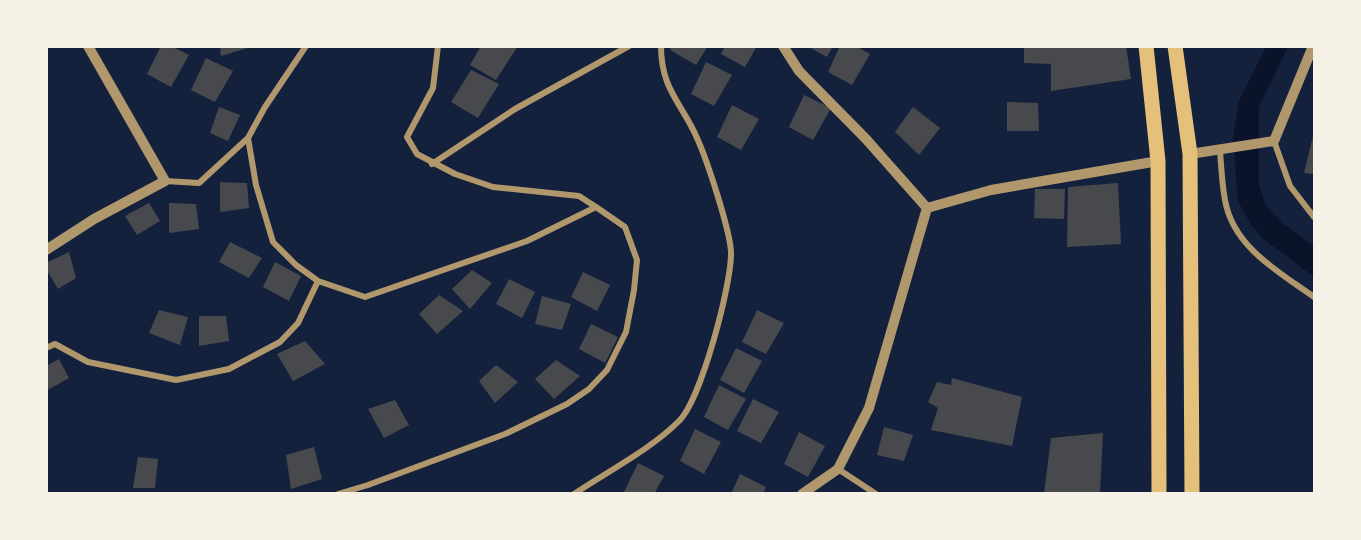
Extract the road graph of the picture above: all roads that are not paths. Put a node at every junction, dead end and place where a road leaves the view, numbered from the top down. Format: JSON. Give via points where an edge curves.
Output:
{"nodes":[{"id":1,"x":88,"y":46,"type":"edge"},
{"id":2,"x":306,"y":46,"type":"edge"},
{"id":3,"x":438,"y":46,"type":"edge"},
{"id":4,"x":629,"y":46,"type":"edge"},
{"id":5,"x":661,"y":46,"type":"edge"},
{"id":6,"x":783,"y":46,"type":"edge"},
{"id":7,"x":1146,"y":46,"type":"edge"},
{"id":8,"x":1175,"y":46,"type":"edge"},
{"id":9,"x":1313,"y":46,"type":"edge"},
{"id":10,"x":248,"y":138,"type":"junction"},
{"id":11,"x":1269,"y":143,"type":"junction"},
{"id":12,"x":1224,"y":148,"type":"junction"},
{"id":13,"x":1190,"y":154,"type":"junction"},
{"id":14,"x":1158,"y":161,"type":"junction"},
{"id":15,"x":432,"y":164,"type":"junction"},
{"id":16,"x":165,"y":181,"type":"junction"},
{"id":17,"x":596,"y":207,"type":"junction"},
{"id":18,"x":927,"y":208,"type":"junction"},
{"id":19,"x":1314,"y":217,"type":"edge"},
{"id":20,"x":46,"y":249,"type":"edge"},
{"id":21,"x":318,"y":281,"type":"junction"},
{"id":22,"x":1314,"y":297,"type":"edge"},
{"id":23,"x":46,"y":348,"type":"edge"},
{"id":24,"x":838,"y":469,"type":"junction"},
{"id":25,"x":338,"y":494,"type":"edge"},
{"id":26,"x":574,"y":494,"type":"edge"},
{"id":27,"x":802,"y":494,"type":"edge"},
{"id":28,"x":876,"y":494,"type":"edge"},
{"id":29,"x":1159,"y":494,"type":"edge"},
{"id":30,"x":1192,"y":494,"type":"edge"}],
"edges":[{"from":1,"to":16,"type":"street"},
{"from":2,"to":10,"type":"street"},
{"from":3,"to":15,"type":"street","via":[[434,88],[407,137],[417,154]]},
{"from":4,"to":15,"type":"street","via":[[514,109]]},
{"from":5,"to":26,"type":"street","via":[[661,67],[673,98],[697,137],[731,252],[723,297],[712,345],[681,419]]},
{"from":6,"to":18,"type":"street","via":[[799,71]]},
{"from":7,"to":14,"type":"highway"},
{"from":8,"to":13,"type":"highway"},
{"from":9,"to":11,"type":"street"},
{"from":10,"to":16,"type":"street","via":[[199,183]]},
{"from":10,"to":21,"type":"street","via":[[256,185],[273,242]]},
{"from":11,"to":12,"type":"street"},
{"from":11,"to":19,"type":"street","via":[[1290,186]]},
{"from":12,"to":13,"type":"street"},
{"from":12,"to":22,"type":"street","via":[[1225,201],[1241,237],[1267,263]]},
{"from":13,"to":30,"type":"highway"},
{"from":14,"to":18,"type":"street","via":[[991,190]]},
{"from":14,"to":29,"type":"highway"},
{"from":15,"to":17,"type":"street","via":[[493,187],[579,196]]},
{"from":16,"to":20,"type":"street"},
{"from":17,"to":21,"type":"street","via":[[527,241],[365,297]]},
{"from":17,"to":25,"type":"street","via":[[625,227],[637,260],[626,332],[607,370],[589,390],[567,404],[505,434]]},
{"from":18,"to":24,"type":"street","via":[[869,408]]},
{"from":21,"to":23,"type":"street","via":[[298,323],[280,342],[229,369],[176,380],[88,362],[55,344]]},
{"from":24,"to":27,"type":"street"},
{"from":24,"to":28,"type":"street"}]}
